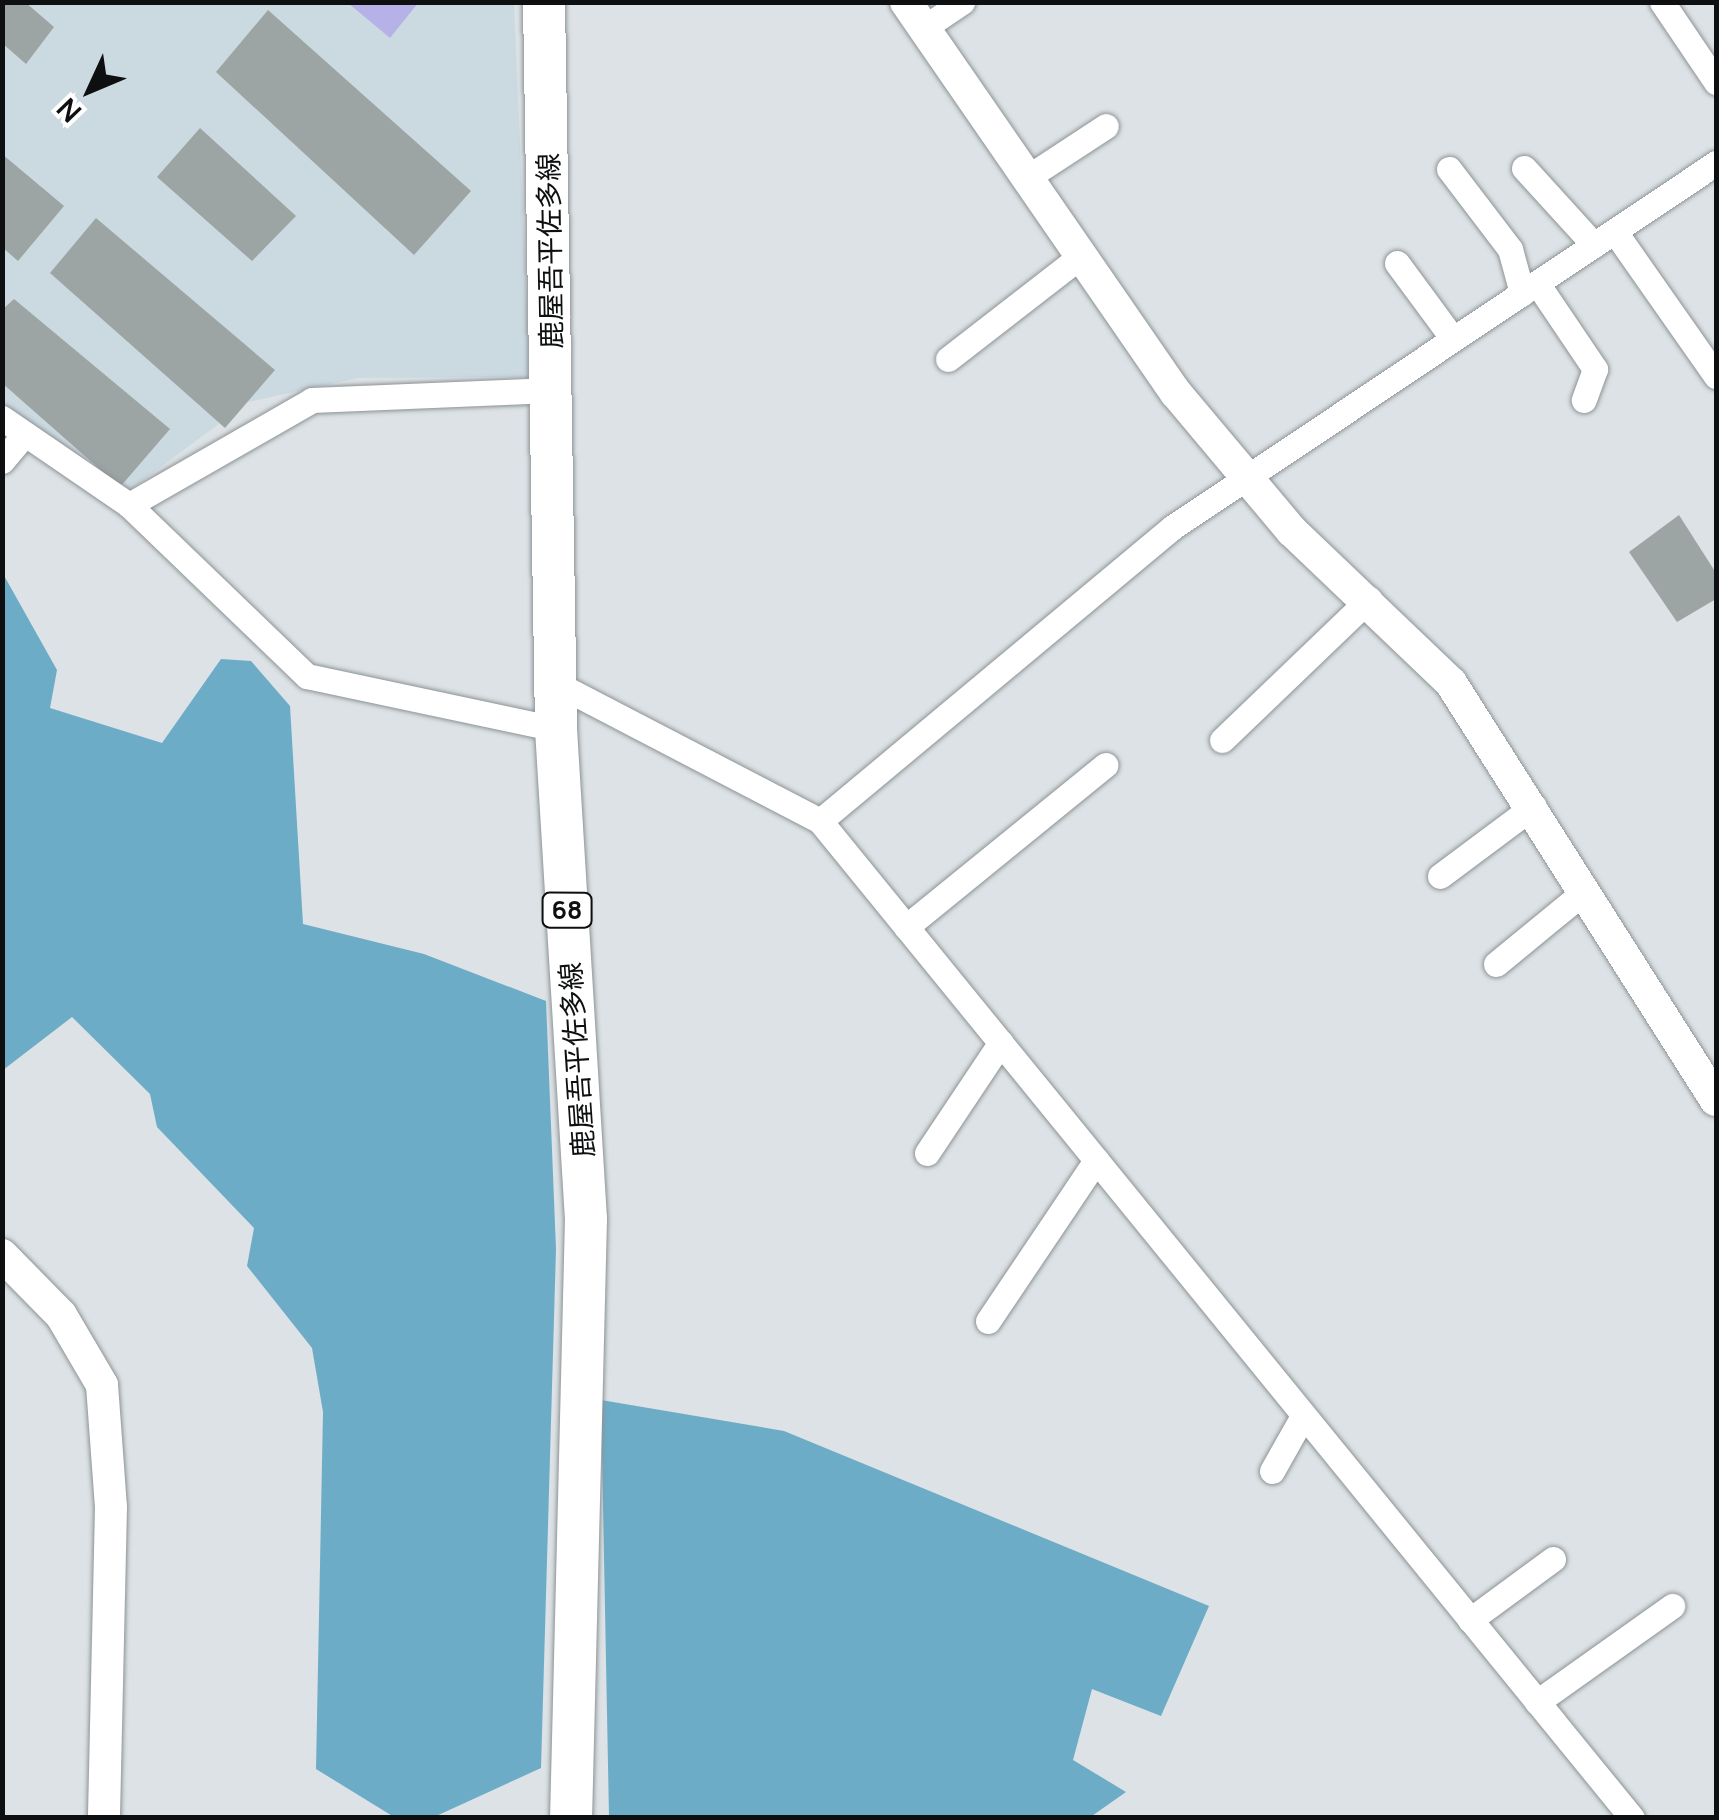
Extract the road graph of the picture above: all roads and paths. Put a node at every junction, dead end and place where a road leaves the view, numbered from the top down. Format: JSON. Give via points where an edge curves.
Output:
{"nodes":[{"id":1,"x":544,"y":2,"type":"edge"},
{"id":2,"x":962,"y":2,"type":"edge"},
{"id":3,"x":1662,"y":2,"type":"edge"},
{"id":4,"x":916,"y":15,"type":"edge"},
{"id":5,"x":1716,"y":82,"type":"edge"},
{"id":6,"x":1106,"y":126,"type":"dead end"},
{"id":7,"x":1716,"y":163,"type":"edge"},
{"id":8,"x":1524,"y":168,"type":"dead end"},
{"id":9,"x":1449,"y":169,"type":"dead end"},
{"id":10,"x":1028,"y":177,"type":"junction"},
{"id":11,"x":1605,"y":239,"type":"junction"},
{"id":12,"x":1082,"y":255,"type":"junction"},
{"id":13,"x":1397,"y":263,"type":"dead end"},
{"id":14,"x":1530,"y":288,"type":"junction"},
{"id":15,"x":1453,"y":339,"type":"junction"},
{"id":16,"x":948,"y":360,"type":"dead end"},
{"id":17,"x":1716,"y":376,"type":"edge"},
{"id":18,"x":552,"y":390,"type":"junction"},
{"id":19,"x":1584,"y":400,"type":"dead end"},
{"id":20,"x":2,"y":418,"type":"edge"},
{"id":21,"x":25,"y":434,"type":"junction"},
{"id":22,"x":2,"y":461,"type":"edge"},
{"id":23,"x":1246,"y":476,"type":"junction"},
{"id":24,"x":129,"y":505,"type":"junction"},
{"id":25,"x":1370,"y":599,"type":"junction"},
{"id":26,"x":558,"y":684,"type":"junction"},
{"id":27,"x":556,"y":729,"type":"junction"},
{"id":28,"x":1222,"y":740,"type":"dead end"},
{"id":29,"x":1104,"y":765,"type":"dead end"},
{"id":30,"x":1534,"y":806,"type":"junction"},
{"id":31,"x":820,"y":821,"type":"junction"},
{"id":32,"x":1440,"y":876,"type":"dead end"},
{"id":33,"x":1585,"y":891,"type":"junction"},
{"id":34,"x":906,"y":927,"type":"junction"},
{"id":35,"x":1496,"y":964,"type":"dead end"},
{"id":36,"x":1000,"y":1042,"type":"junction"},
{"id":37,"x":1716,"y":1100,"type":"edge"},
{"id":38,"x":926,"y":1154,"type":"dead end"},
{"id":39,"x":1096,"y":1160,"type":"junction"},
{"id":40,"x":2,"y":1255,"type":"edge"},
{"id":41,"x":988,"y":1321,"type":"dead end"},
{"id":42,"x":1303,"y":1416,"type":"junction"},
{"id":43,"x":1272,"y":1471,"type":"dead end"},
{"id":44,"x":1553,"y":1558,"type":"dead end"},
{"id":45,"x":1672,"y":1606,"type":"dead end"},
{"id":46,"x":1470,"y":1620,"type":"junction"},
{"id":47,"x":1537,"y":1702,"type":"junction"},
{"id":48,"x":104,"y":1818,"type":"edge"},
{"id":49,"x":572,"y":1818,"type":"edge"},
{"id":50,"x":1632,"y":1818,"type":"edge"}],
"edges":[{"from":1,"to":18,"type":"main road","name":"鹿屋吾平佐多線","number":"68"},
{"from":2,"to":4,"type":"street"},
{"from":3,"to":5,"type":"street"},
{"from":4,"to":10,"type":"street"},
{"from":6,"to":10,"type":"street"},
{"from":7,"to":11,"type":"street"},
{"from":8,"to":11,"type":"street"},
{"from":9,"to":14,"type":"street","via":[[1510,249]]},
{"from":10,"to":12,"type":"street"},
{"from":11,"to":14,"type":"street"},
{"from":11,"to":17,"type":"street"},
{"from":12,"to":16,"type":"street"},
{"from":12,"to":23,"type":"street"},
{"from":13,"to":15,"type":"street"},
{"from":14,"to":15,"type":"street"},
{"from":14,"to":19,"type":"street","via":[[1595,369]]},
{"from":15,"to":23,"type":"street"},
{"from":18,"to":24,"type":"street","via":[[312,400]]},
{"from":18,"to":26,"type":"main road","name":"鹿屋吾平佐多線","number":"68"},
{"from":20,"to":21,"type":"street"},
{"from":21,"to":22,"type":"street"},
{"from":21,"to":24,"type":"street"},
{"from":23,"to":25,"type":"street"},
{"from":23,"to":31,"type":"street","via":[[1172,526]]},
{"from":24,"to":27,"type":"street","via":[[308,676]]},
{"from":25,"to":28,"type":"street"},
{"from":25,"to":30,"type":"street","via":[[1451,683]]},
{"from":26,"to":27,"type":"main road","name":"鹿屋吾平佐多線","number":"68"},
{"from":26,"to":31,"type":"street"},
{"from":27,"to":49,"type":"main road","name":"鹿屋吾平佐多線","number":"68","via":[[586,1219]]},
{"from":29,"to":34,"type":"street"},
{"from":30,"to":32,"type":"street"},
{"from":30,"to":33,"type":"street"},
{"from":31,"to":34,"type":"street"},
{"from":33,"to":35,"type":"street"},
{"from":33,"to":37,"type":"street"},
{"from":34,"to":36,"type":"street"},
{"from":36,"to":38,"type":"street"},
{"from":36,"to":39,"type":"street"},
{"from":39,"to":41,"type":"street"},
{"from":39,"to":42,"type":"street"},
{"from":40,"to":48,"type":"street","via":[[62,1315],[102,1386],[111,1508]]},
{"from":42,"to":43,"type":"street"},
{"from":42,"to":46,"type":"street"},
{"from":44,"to":46,"type":"street"},
{"from":45,"to":47,"type":"street"},
{"from":46,"to":47,"type":"street"},
{"from":47,"to":50,"type":"street"}]}
